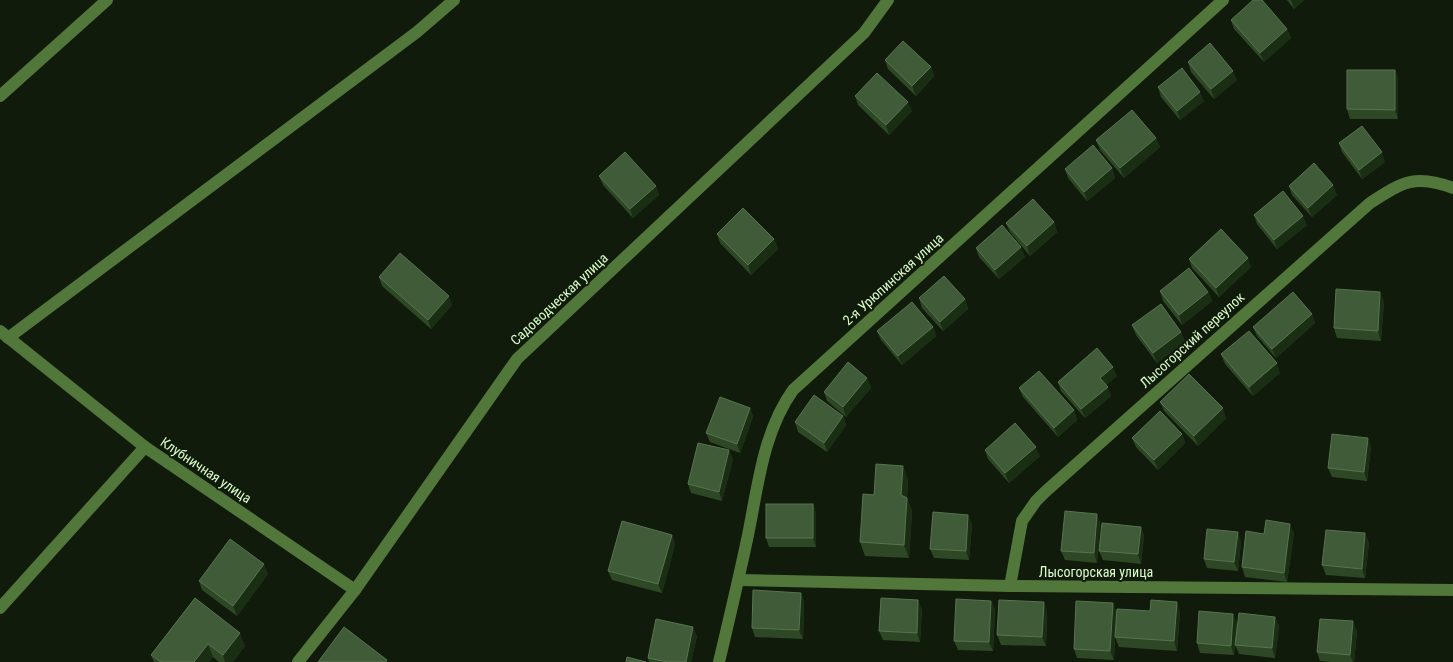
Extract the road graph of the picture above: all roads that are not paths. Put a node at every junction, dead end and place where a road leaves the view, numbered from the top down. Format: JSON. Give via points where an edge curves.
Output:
{"nodes":[{"id":1,"x":107,"y":0,"type":"edge"},
{"id":2,"x":454,"y":0,"type":"edge"},
{"id":3,"x":888,"y":0,"type":"edge"},
{"id":4,"x":1223,"y":0,"type":"edge"},
{"id":5,"x":0,"y":96,"type":"edge"},
{"id":6,"x":1453,"y":188,"type":"edge"},
{"id":7,"x":4,"y":334,"type":"edge"},
{"id":8,"x":145,"y":447,"type":"junction"},
{"id":9,"x":739,"y":580,"type":"junction"},
{"id":10,"x":1010,"y":586,"type":"junction"},
{"id":11,"x":355,"y":590,"type":"junction"},
{"id":12,"x":1453,"y":590,"type":"edge"},
{"id":13,"x":0,"y":608,"type":"edge"},
{"id":14,"x":298,"y":662,"type":"edge"},
{"id":15,"x":719,"y":662,"type":"edge"}],
"edges":[{"from":1,"to":5,"type":"street"},
{"from":2,"to":7,"type":"street","via":[[418,32]]},
{"from":3,"to":11,"type":"street","name":"Садоводческая улица","via":[[864,33],[517,359]]},
{"from":4,"to":9,"type":"street","name":"2-я Урюпинская улица","via":[[793,390],[767,444]]},
{"from":6,"to":10,"type":"street","name":"Лысогорский переулок","via":[[1442,183],[1409,181],[1370,203],[1045,492],[1022,521]]},
{"from":7,"to":8,"type":"street"},
{"from":8,"to":11,"type":"street","name":"Клубничная улица"},
{"from":8,"to":13,"type":"street","name":"Клубничная улица"},
{"from":9,"to":10,"type":"street","name":"Лысогорская улица"},
{"from":9,"to":15,"type":"street","name":"2-я Урюпинская улица"},
{"from":10,"to":12,"type":"street","name":"Лысогорская улица"},
{"from":11,"to":14,"type":"street","name":"Садоводческая улица"}]}
